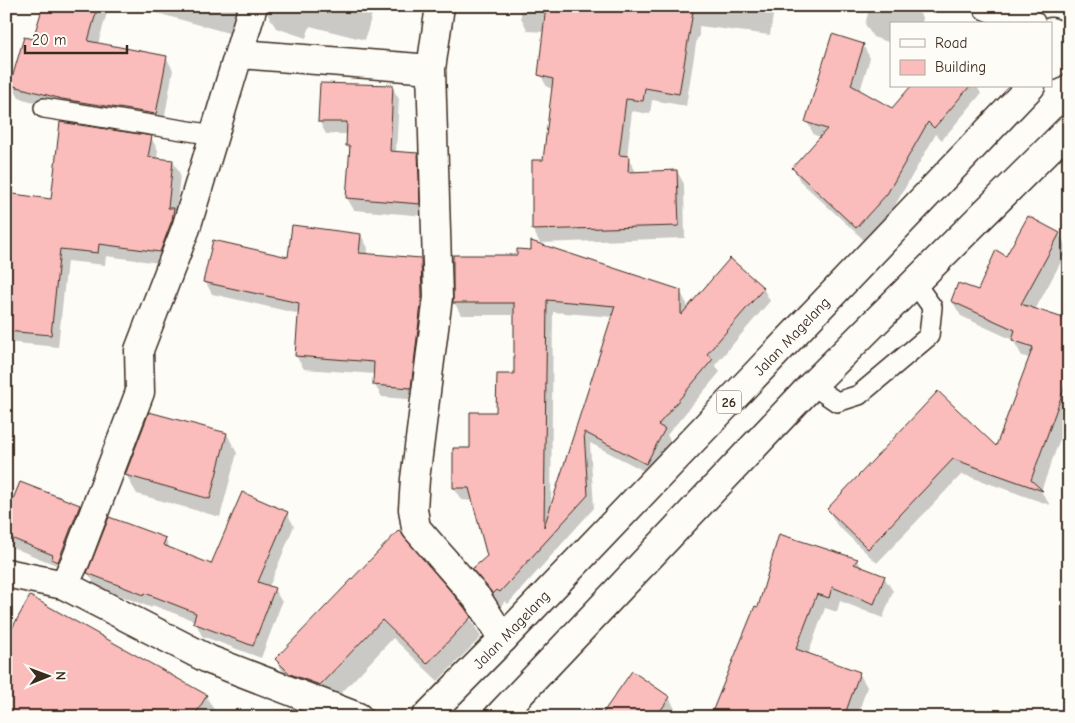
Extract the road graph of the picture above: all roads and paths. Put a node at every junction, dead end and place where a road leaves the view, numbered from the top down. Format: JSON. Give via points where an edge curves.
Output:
{"nodes":[{"id":1,"x":253,"y":6,"type":"edge"},
{"id":2,"x":440,"y":6,"type":"edge"},
{"id":3,"x":987,"y":6,"type":"edge"},
{"id":4,"x":1026,"y":22,"type":"edge"},
{"id":5,"x":1052,"y":32,"type":"edge"},
{"id":6,"x":1069,"y":39,"type":"edge"},
{"id":7,"x":1069,"y":47,"type":"edge"},
{"id":8,"x":240,"y":54,"type":"junction"},
{"id":9,"x":1052,"y":65,"type":"edge"},
{"id":10,"x":431,"y":69,"type":"junction"},
{"id":11,"x":1030,"y":88,"type":"edge"},
{"id":12,"x":44,"y":108,"type":"dead end"},
{"id":13,"x":1069,"y":129,"type":"edge"},
{"id":14,"x":214,"y":135,"type":"junction"},
{"id":15,"x":914,"y":282,"type":"junction"},
{"id":16,"x":812,"y":385,"type":"junction"},
{"id":17,"x":6,"y":573,"type":"edge"},
{"id":18,"x":64,"y":585,"type":"junction"},
{"id":19,"x":503,"y":639,"type":"junction"},
{"id":20,"x":358,"y":717,"type":"edge"},
{"id":21,"x":426,"y":717,"type":"edge"},
{"id":22,"x":498,"y":717,"type":"edge"}],
"edges":[{"from":1,"to":8,"type":"main road"},
{"from":2,"to":10,"type":"main road"},
{"from":3,"to":4,"type":"main road"},
{"from":5,"to":6,"type":"main road"},
{"from":7,"to":9,"type":"main road"},
{"from":8,"to":10,"type":"main road"},
{"from":8,"to":14,"type":"main road"},
{"from":10,"to":19,"type":"main road","via":[[438,297],[413,509],[416,528],[477,598]]},
{"from":11,"to":19,"type":"main road","name":"Jalan Magelang","number":"26"},
{"from":12,"to":14,"type":"lane"},
{"from":13,"to":15,"type":"main road"},
{"from":14,"to":18,"type":"main road","via":[[186,228],[139,350],[140,392]]},
{"from":15,"to":16,"type":"main road"},
{"from":15,"to":16,"type":"lane","via":[[932,307],[929,336],[859,395],[837,402]]},
{"from":16,"to":22,"type":"main road"},
{"from":17,"to":18,"type":"main road"},
{"from":18,"to":20,"type":"main road","via":[[210,660]]},
{"from":19,"to":21,"type":"main road","name":"Jalan Magelang","number":"26"}]}
